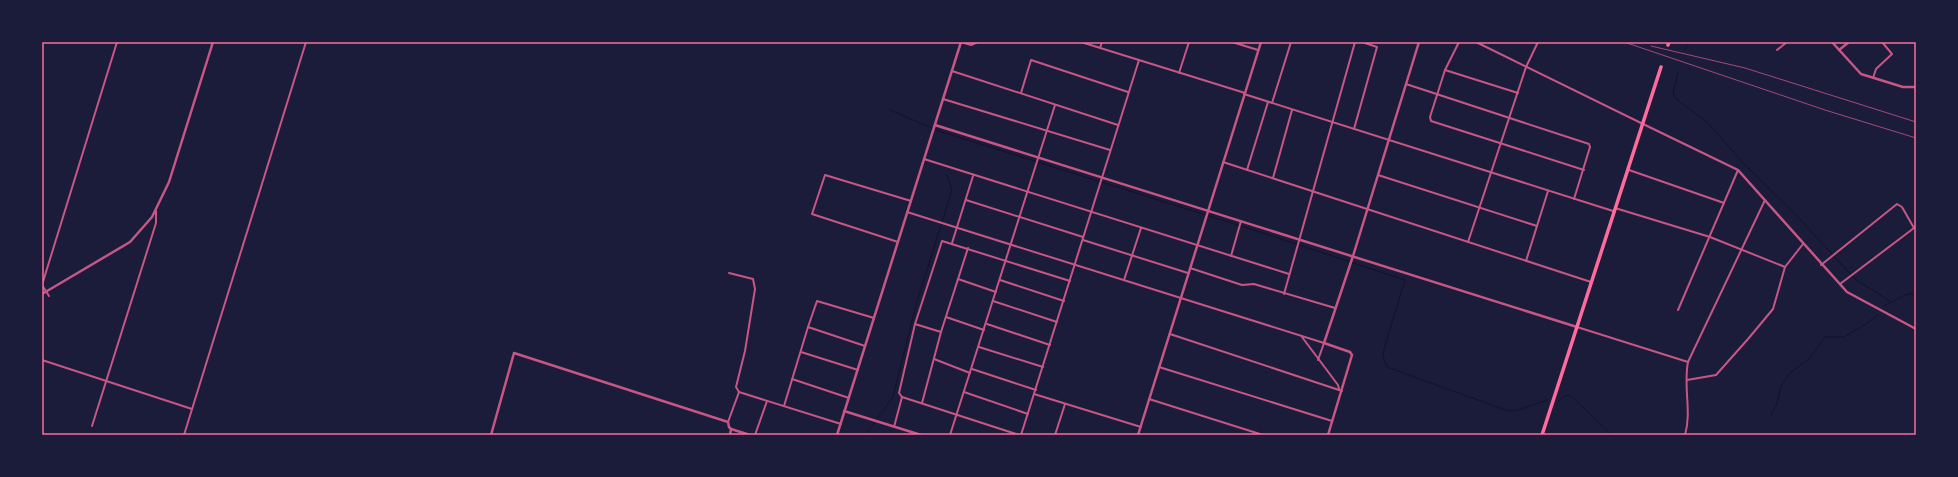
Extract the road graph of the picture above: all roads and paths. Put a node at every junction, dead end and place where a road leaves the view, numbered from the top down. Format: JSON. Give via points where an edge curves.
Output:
{"nodes":[{"id":1,"x":118,"y":42,"type":"edge"},
{"id":2,"x":213,"y":42,"type":"edge"},
{"id":3,"x":306,"y":42,"type":"edge"},
{"id":4,"x":961,"y":42,"type":"edge"},
{"id":5,"x":978,"y":42,"type":"edge"},
{"id":6,"x":1081,"y":42,"type":"edge"},
{"id":7,"x":1102,"y":42,"type":"edge"},
{"id":8,"x":1189,"y":42,"type":"edge"},
{"id":9,"x":1232,"y":42,"type":"edge"},
{"id":10,"x":1261,"y":42,"type":"edge"},
{"id":11,"x":1290,"y":42,"type":"edge"},
{"id":12,"x":1355,"y":42,"type":"edge"},
{"id":13,"x":1362,"y":42,"type":"edge"},
{"id":14,"x":1419,"y":42,"type":"edge"},
{"id":15,"x":1459,"y":42,"type":"edge"},
{"id":16,"x":1476,"y":42,"type":"edge"},
{"id":17,"x":1538,"y":42,"type":"edge"},
{"id":18,"x":1787,"y":42,"type":"edge"},
{"id":19,"x":1832,"y":42,"type":"edge"},
{"id":20,"x":1848,"y":42,"type":"edge"},
{"id":21,"x":1882,"y":42,"type":"edge"},
{"id":22,"x":1100,"y":48,"type":"junction"},
{"id":23,"x":1258,"y":50,"type":"junction"},
{"id":24,"x":1777,"y":50,"type":"dead end"},
{"id":25,"x":1839,"y":50,"type":"junction"},
{"id":26,"x":1139,"y":60,"type":"junction"},
{"id":27,"x":1526,"y":66,"type":"junction"},
{"id":28,"x":1661,"y":67,"type":"dead end"},
{"id":29,"x":1445,"y":70,"type":"junction"},
{"id":30,"x":952,"y":71,"type":"junction"},
{"id":31,"x":1179,"y":73,"type":"junction"},
{"id":32,"x":1873,"y":78,"type":"junction"},
{"id":33,"x":1406,"y":84,"type":"junction"},
{"id":34,"x":1916,"y":88,"type":"edge"},
{"id":35,"x":1128,"y":92,"type":"junction"},
{"id":36,"x":1244,"y":93,"type":"junction"},
{"id":37,"x":1518,"y":93,"type":"junction"},
{"id":38,"x":1021,"y":94,"type":"junction"},
{"id":39,"x":1437,"y":95,"type":"junction"},
{"id":40,"x":943,"y":99,"type":"junction"},
{"id":41,"x":1268,"y":102,"type":"junction"},
{"id":42,"x":1272,"y":104,"type":"junction"},
{"id":43,"x":1055,"y":105,"type":"junction"},
{"id":44,"x":1292,"y":110,"type":"junction"},
{"id":45,"x":1509,"y":118,"type":"junction"},
{"id":46,"x":1333,"y":123,"type":"junction"},
{"id":47,"x":1641,"y":123,"type":"junction"},
{"id":48,"x":935,"y":125,"type":"junction"},
{"id":49,"x":1118,"y":125,"type":"junction"},
{"id":50,"x":1354,"y":129,"type":"junction"},
{"id":51,"x":1048,"y":131,"type":"junction"},
{"id":52,"x":1388,"y":140,"type":"junction"},
{"id":53,"x":1501,"y":143,"type":"junction"},
{"id":54,"x":1110,"y":150,"type":"junction"},
{"id":55,"x":1039,"y":158,"type":"junction"},
{"id":56,"x":924,"y":159,"type":"junction"},
{"id":57,"x":1223,"y":162,"type":"junction"},
{"id":58,"x":1626,"y":169,"type":"junction"},
{"id":59,"x":1247,"y":170,"type":"junction"},
{"id":60,"x":1584,"y":170,"type":"junction"},
{"id":61,"x":1738,"y":170,"type":"junction"},
{"id":62,"x":1491,"y":173,"type":"junction"},
{"id":63,"x":1378,"y":174,"type":"junction"},
{"id":64,"x":973,"y":176,"type":"junction"},
{"id":65,"x":1102,"y":177,"type":"junction"},
{"id":66,"x":1273,"y":178,"type":"junction"},
{"id":67,"x":1313,"y":191,"type":"junction"},
{"id":68,"x":1548,"y":191,"type":"junction"},
{"id":69,"x":1028,"y":193,"type":"junction"},
{"id":70,"x":1574,"y":199,"type":"junction"},
{"id":71,"x":1765,"y":199,"type":"junction"},
{"id":72,"x":966,"y":200,"type":"junction"},
{"id":73,"x":911,"y":201,"type":"junction"},
{"id":74,"x":1724,"y":203,"type":"junction"},
{"id":75,"x":1368,"y":208,"type":"junction"},
{"id":76,"x":1480,"y":208,"type":"junction"},
{"id":77,"x":1614,"y":209,"type":"junction"},
{"id":78,"x":156,"y":211,"type":"junction"},
{"id":79,"x":1207,"y":211,"type":"junction"},
{"id":80,"x":907,"y":212,"type":"junction"},
{"id":81,"x":1091,"y":213,"type":"junction"},
{"id":82,"x":1020,"y":217,"type":"junction"},
{"id":83,"x":1241,"y":221,"type":"junction"},
{"id":84,"x":1537,"y":226,"type":"junction"},
{"id":85,"x":957,"y":228,"type":"junction"},
{"id":86,"x":1141,"y":228,"type":"junction"},
{"id":87,"x":1710,"y":237,"type":"junction"},
{"id":88,"x":1083,"y":238,"type":"junction"},
{"id":89,"x":1299,"y":240,"type":"junction"},
{"id":90,"x":898,"y":242,"type":"junction"},
{"id":91,"x":1468,"y":242,"type":"junction"},
{"id":92,"x":952,"y":243,"type":"junction"},
{"id":93,"x":1803,"y":244,"type":"junction"},
{"id":94,"x":1011,"y":245,"type":"junction"},
{"id":95,"x":1197,"y":246,"type":"junction"},
{"id":96,"x":968,"y":248,"type":"junction"},
{"id":97,"x":1741,"y":248,"type":"junction"},
{"id":98,"x":1132,"y":256,"type":"junction"},
{"id":99,"x":1231,"y":256,"type":"junction"},
{"id":100,"x":1353,"y":256,"type":"junction"},
{"id":101,"x":1007,"y":260,"type":"junction"},
{"id":102,"x":1526,"y":261,"type":"junction"},
{"id":103,"x":1075,"y":265,"type":"junction"},
{"id":104,"x":1821,"y":265,"type":"junction"},
{"id":105,"x":1786,"y":267,"type":"junction"},
{"id":106,"x":1190,"y":268,"type":"junction"},
{"id":107,"x":728,"y":273,"type":"dead end"},
{"id":108,"x":1188,"y":273,"type":"junction"},
{"id":109,"x":1289,"y":274,"type":"junction"},
{"id":110,"x":958,"y":279,"type":"junction"},
{"id":111,"x":1000,"y":280,"type":"junction"},
{"id":112,"x":1124,"y":280,"type":"junction"},
{"id":113,"x":1070,"y":281,"type":"junction"},
{"id":114,"x":1591,"y":282,"type":"junction"},
{"id":115,"x":1840,"y":284,"type":"junction"},
{"id":116,"x":46,"y":291,"type":"junction"},
{"id":117,"x":996,"y":292,"type":"junction"},
{"id":118,"x":42,"y":294,"type":"edge"},
{"id":119,"x":1284,"y":294,"type":"junction"},
{"id":120,"x":49,"y":296,"type":"dead end"},
{"id":121,"x":1180,"y":299,"type":"junction"},
{"id":122,"x":994,"y":301,"type":"junction"},
{"id":123,"x":1064,"y":301,"type":"junction"},
{"id":124,"x":1335,"y":308,"type":"junction"},
{"id":125,"x":1678,"y":310,"type":"dead end"},
{"id":126,"x":946,"y":317,"type":"junction"},
{"id":127,"x":874,"y":318,"type":"junction"},
{"id":128,"x":1057,"y":322,"type":"junction"},
{"id":129,"x":915,"y":324,"type":"junction"},
{"id":130,"x":986,"y":324,"type":"junction"},
{"id":131,"x":1577,"y":327,"type":"junction"},
{"id":132,"x":808,"y":328,"type":"junction"},
{"id":133,"x":1916,"y":329,"type":"edge"},
{"id":134,"x":984,"y":330,"type":"junction"},
{"id":135,"x":941,"y":332,"type":"junction"},
{"id":136,"x":1170,"y":334,"type":"junction"},
{"id":137,"x":1301,"y":336,"type":"junction"},
{"id":138,"x":1324,"y":343,"type":"junction"},
{"id":139,"x":1050,"y":345,"type":"junction"},
{"id":140,"x":865,"y":346,"type":"junction"},
{"id":141,"x":979,"y":347,"type":"junction"},
{"id":142,"x":800,"y":352,"type":"junction"},
{"id":143,"x":42,"y":360,"type":"edge"},
{"id":144,"x":934,"y":360,"type":"junction"},
{"id":145,"x":1318,"y":360,"type":"junction"},
{"id":146,"x":1688,"y":362,"type":"junction"},
{"id":147,"x":1043,"y":367,"type":"junction"},
{"id":148,"x":1159,"y":367,"type":"junction"},
{"id":149,"x":972,"y":369,"type":"junction"},
{"id":150,"x":858,"y":370,"type":"junction"},
{"id":151,"x":970,"y":373,"type":"junction"},
{"id":152,"x":792,"y":379,"type":"junction"},
{"id":153,"x":106,"y":380,"type":"junction"},
{"id":154,"x":1687,"y":380,"type":"junction"},
{"id":155,"x":1036,"y":390,"type":"junction"},
{"id":156,"x":1340,"y":390,"type":"junction"},
{"id":157,"x":739,"y":392,"type":"junction"},
{"id":158,"x":964,"y":392,"type":"junction"},
{"id":159,"x":1034,"y":394,"type":"junction"},
{"id":160,"x":902,"y":397,"type":"junction"},
{"id":161,"x":849,"y":398,"type":"junction"},
{"id":162,"x":1149,"y":399,"type":"junction"},
{"id":163,"x":766,"y":401,"type":"junction"},
{"id":164,"x":922,"y":403,"type":"junction"},
{"id":165,"x":1065,"y":404,"type":"junction"},
{"id":166,"x":784,"y":406,"type":"junction"},
{"id":167,"x":192,"y":409,"type":"junction"},
{"id":168,"x":844,"y":411,"type":"junction"},
{"id":169,"x":956,"y":414,"type":"junction"},
{"id":170,"x":1028,"y":414,"type":"junction"},
{"id":171,"x":1332,"y":421,"type":"junction"},
{"id":172,"x":728,"y":422,"type":"junction"},
{"id":173,"x":841,"y":424,"type":"junction"},
{"id":174,"x":92,"y":426,"type":"dead end"},
{"id":175,"x":894,"y":426,"type":"junction"},
{"id":176,"x":1141,"y":427,"type":"junction"},
{"id":177,"x":731,"y":429,"type":"junction"},
{"id":178,"x":184,"y":435,"type":"edge"},
{"id":179,"x":491,"y":435,"type":"edge"},
{"id":180,"x":730,"y":435,"type":"edge"},
{"id":181,"x":750,"y":435,"type":"edge"},
{"id":182,"x":755,"y":435,"type":"edge"},
{"id":183,"x":837,"y":435,"type":"edge"},
{"id":184,"x":921,"y":435,"type":"edge"},
{"id":185,"x":950,"y":435,"type":"edge"},
{"id":186,"x":1020,"y":435,"type":"edge"},
{"id":187,"x":1055,"y":435,"type":"edge"},
{"id":188,"x":1138,"y":435,"type":"edge"},
{"id":189,"x":1263,"y":435,"type":"edge"},
{"id":190,"x":1328,"y":435,"type":"edge"},
{"id":191,"x":1542,"y":435,"type":"edge"},
{"id":192,"x":1685,"y":435,"type":"edge"}],
"edges":[{"from":1,"to":116,"type":"street","via":[[42,285]]},
{"from":2,"to":78,"type":"street","via":[[169,182]]},
{"from":3,"to":167,"type":"street"},
{"from":4,"to":5,"type":"street","via":[[971,45]]},
{"from":4,"to":30,"type":"street"},
{"from":6,"to":22,"type":"street"},
{"from":7,"to":22,"type":"street"},
{"from":8,"to":31,"type":"street"},
{"from":9,"to":23,"type":"street"},
{"from":10,"to":23,"type":"street"},
{"from":11,"to":42,"type":"street"},
{"from":12,"to":46,"type":"street"},
{"from":13,"to":50,"type":"street","via":[[1377,47]]},
{"from":14,"to":33,"type":"street"},
{"from":15,"to":29,"type":"street"},
{"from":16,"to":27,"type":"street"},
{"from":17,"to":27,"type":"street"},
{"from":18,"to":24,"type":"street"},
{"from":19,"to":25,"type":"street"},
{"from":20,"to":25,"type":"street"},
{"from":21,"to":32,"type":"street","via":[[1892,54],[1876,69]]},
{"from":22,"to":26,"type":"street"},
{"from":23,"to":36,"type":"street"},
{"from":25,"to":32,"type":"street","via":[[1859,72]]},
{"from":26,"to":31,"type":"street"},
{"from":26,"to":35,"type":"street"},
{"from":27,"to":37,"type":"street"},
{"from":27,"to":47,"type":"street"},
{"from":28,"to":47,"type":"highway"},
{"from":29,"to":37,"type":"street"},
{"from":29,"to":39,"type":"street"},
{"from":30,"to":38,"type":"street"},
{"from":30,"to":40,"type":"street"},
{"from":31,"to":36,"type":"street"},
{"from":32,"to":34,"type":"street"},
{"from":33,"to":39,"type":"street"},
{"from":33,"to":52,"type":"street"},
{"from":35,"to":38,"type":"street","via":[[1031,60]]},
{"from":35,"to":49,"type":"street"},
{"from":36,"to":41,"type":"street"},
{"from":36,"to":57,"type":"street"},
{"from":37,"to":45,"type":"street"},
{"from":38,"to":43,"type":"street"},
{"from":39,"to":45,"type":"street"},
{"from":39,"to":53,"type":"street","via":[[1430,118],[1432,121]]},
{"from":40,"to":48,"type":"street"},
{"from":40,"to":51,"type":"street"},
{"from":41,"to":42,"type":"street"},
{"from":41,"to":59,"type":"street"},
{"from":42,"to":44,"type":"street"},
{"from":43,"to":49,"type":"street"},
{"from":43,"to":51,"type":"street"},
{"from":44,"to":46,"type":"street"},
{"from":44,"to":66,"type":"street"},
{"from":45,"to":53,"type":"street"},
{"from":45,"to":60,"type":"street","via":[[1589,144]]},
{"from":46,"to":50,"type":"street"},
{"from":46,"to":67,"type":"street"},
{"from":47,"to":58,"type":"highway"},
{"from":47,"to":61,"type":"street"},
{"from":48,"to":55,"type":"street"},
{"from":48,"to":56,"type":"street"},
{"from":49,"to":54,"type":"street"},
{"from":50,"to":52,"type":"street"},
{"from":51,"to":54,"type":"street"},
{"from":51,"to":55,"type":"street"},
{"from":52,"to":62,"type":"street"},
{"from":52,"to":63,"type":"street"},
{"from":53,"to":60,"type":"street"},
{"from":53,"to":62,"type":"street"},
{"from":54,"to":65,"type":"street"},
{"from":55,"to":65,"type":"street"},
{"from":55,"to":69,"type":"street"},
{"from":56,"to":64,"type":"street"},
{"from":56,"to":73,"type":"street"},
{"from":57,"to":59,"type":"street"},
{"from":57,"to":79,"type":"street"},
{"from":58,"to":74,"type":"street"},
{"from":58,"to":77,"type":"highway"},
{"from":59,"to":66,"type":"street"},
{"from":60,"to":70,"type":"street"},
{"from":61,"to":71,"type":"street"},
{"from":61,"to":74,"type":"street"},
{"from":62,"to":68,"type":"street"},
{"from":62,"to":76,"type":"street"},
{"from":63,"to":75,"type":"street"},
{"from":63,"to":76,"type":"street"},
{"from":64,"to":69,"type":"street"},
{"from":64,"to":72,"type":"street"},
{"from":65,"to":79,"type":"street"},
{"from":65,"to":81,"type":"street"},
{"from":66,"to":67,"type":"street"},
{"from":67,"to":75,"type":"street"},
{"from":67,"to":89,"type":"street"},
{"from":68,"to":70,"type":"street"},
{"from":68,"to":84,"type":"street"},
{"from":69,"to":81,"type":"street"},
{"from":69,"to":82,"type":"street"},
{"from":70,"to":77,"type":"street"},
{"from":71,"to":93,"type":"street"},
{"from":71,"to":97,"type":"street"},
{"from":72,"to":82,"type":"street"},
{"from":72,"to":85,"type":"street"},
{"from":73,"to":80,"type":"street"},
{"from":73,"to":90,"type":"street","via":[[825,175],[812,214]]},
{"from":74,"to":87,"type":"street"},
{"from":75,"to":91,"type":"street"},
{"from":75,"to":100,"type":"street"},
{"from":76,"to":84,"type":"street"},
{"from":76,"to":91,"type":"street"},
{"from":77,"to":87,"type":"street"},
{"from":77,"to":114,"type":"highway"},
{"from":78,"to":116,"type":"street","via":[[130,242]]},
{"from":78,"to":153,"type":"street","via":[[156,222]]},
{"from":79,"to":83,"type":"street"},
{"from":79,"to":95,"type":"street"},
{"from":80,"to":85,"type":"street"},
{"from":80,"to":90,"type":"street"},
{"from":81,"to":86,"type":"street"},
{"from":81,"to":88,"type":"street"},
{"from":82,"to":88,"type":"street"},
{"from":82,"to":94,"type":"street"},
{"from":83,"to":89,"type":"street"},
{"from":83,"to":99,"type":"street"},
{"from":84,"to":102,"type":"street"},
{"from":85,"to":92,"type":"street"},
{"from":85,"to":94,"type":"street"},
{"from":86,"to":95,"type":"street"},
{"from":86,"to":98,"type":"street"},
{"from":87,"to":97,"type":"street"},
{"from":87,"to":125,"type":"street"},
{"from":88,"to":98,"type":"street"},
{"from":88,"to":103,"type":"street"},
{"from":89,"to":100,"type":"street"},
{"from":89,"to":109,"type":"street"},
{"from":90,"to":127,"type":"street"},
{"from":91,"to":102,"type":"street"},
{"from":92,"to":96,"type":"street"},
{"from":92,"to":129,"type":"street","via":[[942,241]]},
{"from":93,"to":104,"type":"street"},
{"from":93,"to":105,"type":"street"},
{"from":94,"to":101,"type":"street"},
{"from":94,"to":103,"type":"street"},
{"from":95,"to":99,"type":"street"},
{"from":95,"to":106,"type":"street"},
{"from":96,"to":101,"type":"street"},
{"from":96,"to":110,"type":"street"},
{"from":97,"to":105,"type":"street"},
{"from":97,"to":146,"type":"street"},
{"from":98,"to":108,"type":"street"},
{"from":98,"to":112,"type":"street"},
{"from":99,"to":109,"type":"street"},
{"from":100,"to":124,"type":"street"},
{"from":100,"to":131,"type":"street"},
{"from":101,"to":111,"type":"street"},
{"from":101,"to":113,"type":"street"},
{"from":102,"to":114,"type":"street"},
{"from":103,"to":112,"type":"street"},
{"from":103,"to":113,"type":"street"},
{"from":104,"to":115,"type":"street"},
{"from":104,"to":115,"type":"street","via":[[1897,204],[1902,207],[1914,228]]},
{"from":105,"to":154,"type":"street","via":[[1773,309],[1722,369],[1713,376]]},
{"from":106,"to":108,"type":"street"},
{"from":106,"to":119,"type":"street"},
{"from":107,"to":157,"type":"street","via":[[753,279],[755,289],[736,387]]},
{"from":108,"to":121,"type":"street"},
{"from":109,"to":119,"type":"street"},
{"from":110,"to":117,"type":"street"},
{"from":110,"to":126,"type":"street"},
{"from":111,"to":117,"type":"street"},
{"from":111,"to":123,"type":"street"},
{"from":112,"to":121,"type":"street"},
{"from":113,"to":123,"type":"street"},
{"from":114,"to":131,"type":"highway"},
{"from":115,"to":133,"type":"street","via":[[1851,295]]},
{"from":116,"to":118,"type":"street"},
{"from":116,"to":120,"type":"street"},
{"from":117,"to":122,"type":"street"},
{"from":119,"to":124,"type":"street"},
{"from":121,"to":136,"type":"street"},
{"from":121,"to":137,"type":"street"},
{"from":122,"to":128,"type":"street"},
{"from":122,"to":130,"type":"street"},
{"from":123,"to":128,"type":"street"},
{"from":124,"to":138,"type":"street"},
{"from":126,"to":134,"type":"street"},
{"from":126,"to":135,"type":"street"},
{"from":127,"to":132,"type":"street","via":[[817,301]]},
{"from":127,"to":140,"type":"street"},
{"from":128,"to":139,"type":"street"},
{"from":129,"to":135,"type":"street"},
{"from":129,"to":160,"type":"street","via":[[899,393]]},
{"from":130,"to":134,"type":"street"},
{"from":130,"to":139,"type":"street"},
{"from":131,"to":146,"type":"street"},
{"from":131,"to":191,"type":"highway"},
{"from":132,"to":140,"type":"street"},
{"from":132,"to":142,"type":"street"},
{"from":134,"to":141,"type":"street"},
{"from":135,"to":144,"type":"street"},
{"from":136,"to":148,"type":"street"},
{"from":136,"to":156,"type":"street"},
{"from":137,"to":138,"type":"street"},
{"from":137,"to":145,"type":"street"},
{"from":138,"to":145,"type":"street"},
{"from":138,"to":156,"type":"street","via":[[1352,355]]},
{"from":139,"to":147,"type":"street"},
{"from":140,"to":150,"type":"street"},
{"from":141,"to":147,"type":"street"},
{"from":141,"to":149,"type":"street"},
{"from":142,"to":150,"type":"street"},
{"from":142,"to":152,"type":"street"},
{"from":143,"to":153,"type":"street"},
{"from":144,"to":151,"type":"street"},
{"from":144,"to":164,"type":"street"},
{"from":145,"to":156,"type":"street"},
{"from":146,"to":154,"type":"street"},
{"from":147,"to":155,"type":"street"},
{"from":148,"to":162,"type":"street"},
{"from":148,"to":171,"type":"street"},
{"from":149,"to":151,"type":"street"},
{"from":149,"to":155,"type":"street"},
{"from":150,"to":161,"type":"street"},
{"from":151,"to":158,"type":"street"},
{"from":152,"to":161,"type":"street"},
{"from":152,"to":166,"type":"street"},
{"from":153,"to":167,"type":"street"},
{"from":153,"to":174,"type":"street"},
{"from":154,"to":192,"type":"street","via":[[1689,422]]},
{"from":155,"to":159,"type":"street"},
{"from":156,"to":171,"type":"street"},
{"from":157,"to":163,"type":"street"},
{"from":157,"to":172,"type":"street"},
{"from":158,"to":169,"type":"street"},
{"from":158,"to":170,"type":"street"},
{"from":159,"to":165,"type":"street"},
{"from":159,"to":170,"type":"street"},
{"from":160,"to":164,"type":"street"},
{"from":160,"to":175,"type":"street"},
{"from":161,"to":168,"type":"street"},
{"from":162,"to":176,"type":"street"},
{"from":162,"to":189,"type":"street"},
{"from":163,"to":166,"type":"street"},
{"from":163,"to":182,"type":"street"},
{"from":164,"to":169,"type":"street"},
{"from":165,"to":176,"type":"street"},
{"from":165,"to":187,"type":"street"},
{"from":166,"to":173,"type":"street"},
{"from":167,"to":178,"type":"street"},
{"from":168,"to":173,"type":"street"},
{"from":168,"to":175,"type":"street"},
{"from":169,"to":185,"type":"street"},
{"from":169,"to":186,"type":"street"},
{"from":170,"to":186,"type":"street"},
{"from":171,"to":190,"type":"street"},
{"from":172,"to":177,"type":"street"},
{"from":172,"to":179,"type":"street","via":[[514,353]]},
{"from":173,"to":183,"type":"street"},
{"from":175,"to":184,"type":"street"},
{"from":176,"to":188,"type":"street"},
{"from":177,"to":180,"type":"street"},
{"from":177,"to":181,"type":"street"}]}
